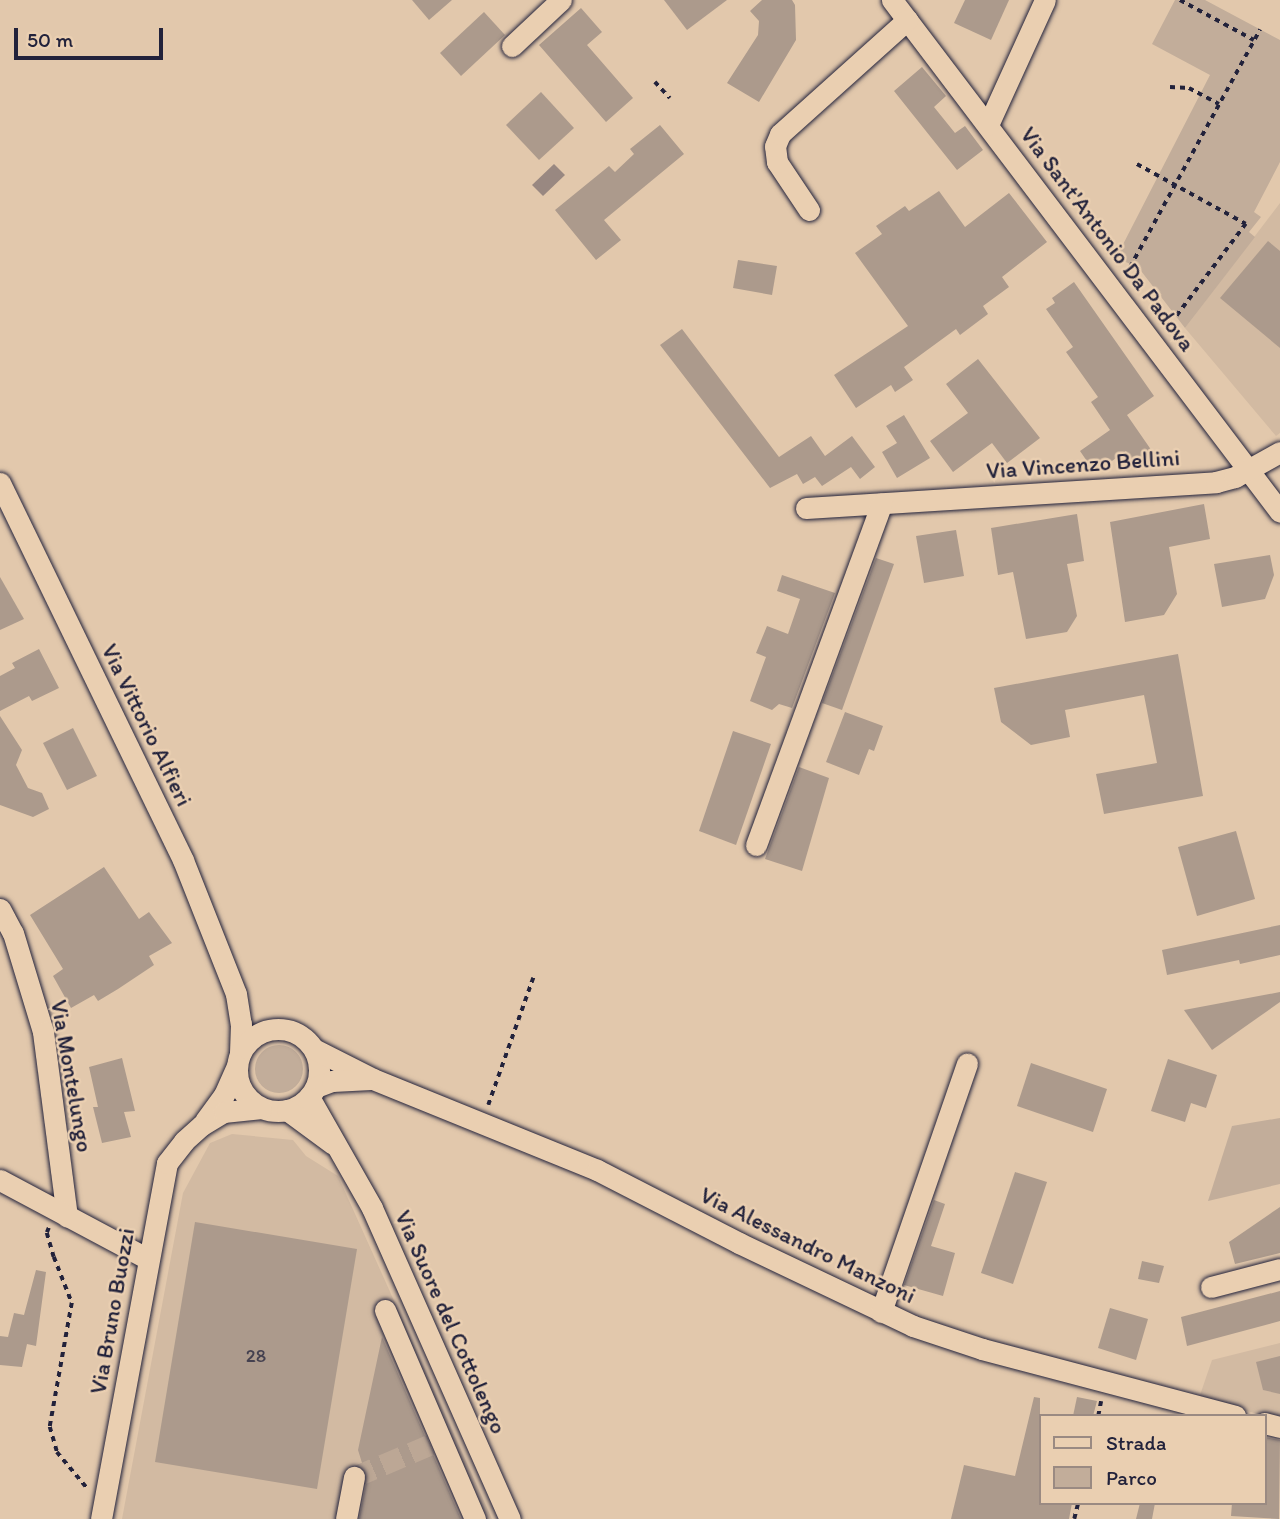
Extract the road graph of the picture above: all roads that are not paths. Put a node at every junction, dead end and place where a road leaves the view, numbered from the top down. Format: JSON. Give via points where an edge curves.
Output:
{"nodes":[{"id":1,"x":561,"y":0,"type":"edge"},
{"id":2,"x":892,"y":0,"type":"edge"},
{"id":3,"x":1045,"y":0,"type":"edge"},
{"id":4,"x":907,"y":20,"type":"junction"},
{"id":5,"x":512,"y":46,"type":"dead end"},
{"id":6,"x":988,"y":125,"type":"junction"},
{"id":7,"x":809,"y":210,"type":"dead end"},
{"id":8,"x":1280,"y":452,"type":"edge"},
{"id":9,"x":1250,"y":469,"type":"junction"},
{"id":10,"x":0,"y":483,"type":"edge"},
{"id":11,"x":882,"y":503,"type":"junction"},
{"id":12,"x":806,"y":508,"type":"dead end"},
{"id":13,"x":1280,"y":512,"type":"edge"},
{"id":14,"x":756,"y":845,"type":"dead end"},
{"id":15,"x":0,"y":909,"type":"edge"},
{"id":16,"x":236,"y":994,"type":"junction"},
{"id":17,"x":269,"y":1030,"type":"junction"},
{"id":18,"x":314,"y":1049,"type":"junction"},
{"id":19,"x":239,"y":1060,"type":"junction"},
{"id":20,"x":967,"y":1063,"type":"dead end"},
{"id":21,"x":373,"y":1079,"type":"junction"},
{"id":22,"x":312,"y":1092,"type":"junction"},
{"id":23,"x":261,"y":1108,"type":"junction"},
{"id":24,"x":287,"y":1110,"type":"junction"},
{"id":25,"x":202,"y":1125,"type":"junction"},
{"id":26,"x":340,"y":1150,"type":"junction"},
{"id":27,"x":0,"y":1180,"type":"edge"},
{"id":28,"x":62,"y":1213,"type":"junction"},
{"id":29,"x":148,"y":1259,"type":"junction"},
{"id":30,"x":1280,"y":1269,"type":"edge"},
{"id":31,"x":1211,"y":1287,"type":"dead end"},
{"id":32,"x":385,"y":1310,"type":"dead end"},
{"id":33,"x":881,"y":1312,"type":"junction"},
{"id":34,"x":1227,"y":1414,"type":"edge"},
{"id":35,"x":354,"y":1477,"type":"dead end"},
{"id":36,"x":101,"y":1519,"type":"edge"},
{"id":37,"x":346,"y":1519,"type":"edge"},
{"id":38,"x":475,"y":1519,"type":"edge"},
{"id":39,"x":510,"y":1519,"type":"edge"}],
"edges":[{"from":1,"to":5,"type":"street"},
{"from":2,"to":4,"type":"street","name":"Via Sant'Antonio Da Padova"},
{"from":3,"to":6,"type":"street"},
{"from":4,"to":6,"type":"street","name":"Via Sant'Antonio Da Padova"},
{"from":4,"to":7,"type":"street","via":[[780,134],[775,146],[777,162]]},
{"from":6,"to":9,"type":"street","name":"Via Sant'Antonio Da Padova"},
{"from":8,"to":9,"type":"street","name":"Via Vincenzo Bellini"},
{"from":9,"to":11,"type":"street","name":"Via Vincenzo Bellini","via":[[1216,482]]},
{"from":9,"to":13,"type":"street","name":"Via Sant'Antonio Da Padova"},
{"from":10,"to":16,"type":"street","name":"Via Vittorio Alfieri","via":[[183,860]]},
{"from":11,"to":12,"type":"street","name":"Via Vincenzo Bellini"},
{"from":11,"to":14,"type":"street"},
{"from":15,"to":28,"type":"street","name":"Via Montelungo","via":[[13,933],[43,1032]]},
{"from":16,"to":17,"type":"street","name":"Via Vittorio Alfieri"},
{"from":16,"to":19,"type":"street","name":"Via Vittorio Alfieri","via":[[241,1024]]},
{"from":17,"to":18,"type":"street","via":[[295,1033]]},
{"from":17,"to":19,"type":"street","via":[[257,1035]]},
{"from":18,"to":21,"type":"street","name":"Via Alessandro Manzoni"},
{"from":18,"to":22,"type":"street","via":[[318,1062]]},
{"from":19,"to":23,"type":"street","via":[[243,1091]]},
{"from":19,"to":25,"type":"street","name":"Via Bruno Buozzi","via":[[224,1095]]},
{"from":20,"to":33,"type":"street"},
{"from":21,"to":22,"type":"street","name":"Via Alessandro Manzoni","via":[[331,1081]]},
{"from":21,"to":33,"type":"street","name":"Via Alessandro Manzoni","via":[[597,1170]]},
{"from":22,"to":24,"type":"street"},
{"from":22,"to":26,"type":"street","name":"Via Suore del Cottolengo"},
{"from":23,"to":24,"type":"street"},
{"from":23,"to":25,"type":"street","name":"Via Bruno Buozzi","via":[[224,1112]]},
{"from":24,"to":26,"type":"street","name":"Via Suore del Cottolengo"},
{"from":25,"to":29,"type":"street","name":"Via Bruno Buozzi","via":[[167,1163]]},
{"from":26,"to":39,"type":"street","name":"Via Suore del Cottolengo","via":[[372,1208]]},
{"from":27,"to":28,"type":"street"},
{"from":28,"to":29,"type":"street"},
{"from":29,"to":36,"type":"street","name":"Via Bruno Buozzi"},
{"from":30,"to":31,"type":"street"},
{"from":32,"to":38,"type":"street"},
{"from":33,"to":34,"type":"street","name":"Via Alessandro Manzoni","via":[[982,1349]]},
{"from":35,"to":37,"type":"street"}]}
